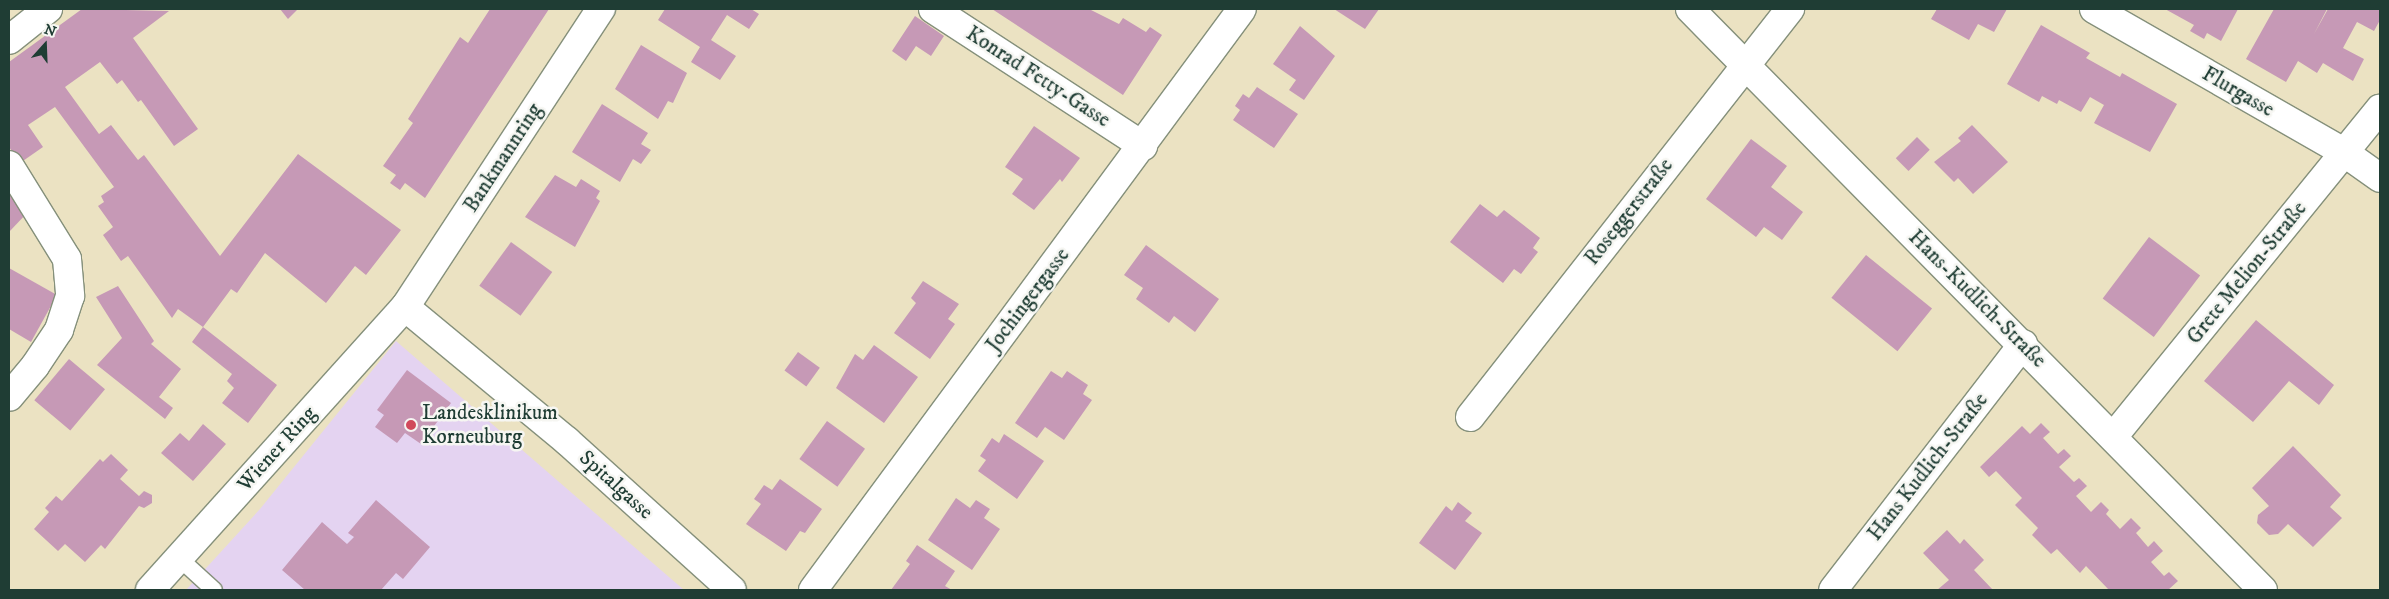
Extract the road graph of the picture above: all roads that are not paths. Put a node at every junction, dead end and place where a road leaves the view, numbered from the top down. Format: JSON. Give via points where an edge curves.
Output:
{"nodes":[{"id":1,"x":48,"y":9,"type":"edge"},
{"id":2,"x":601,"y":9,"type":"edge"},
{"id":3,"x":933,"y":9,"type":"edge"},
{"id":4,"x":1242,"y":9,"type":"edge"},
{"id":5,"x":1690,"y":9,"type":"edge"},
{"id":6,"x":1790,"y":9,"type":"edge"},
{"id":7,"x":2094,"y":9,"type":"edge"},
{"id":8,"x":9,"y":40,"type":"edge"},
{"id":9,"x":1744,"y":66,"type":"junction"},
{"id":10,"x":2380,"y":109,"type":"edge"},
{"id":11,"x":1143,"y":146,"type":"junction"},
{"id":12,"x":2344,"y":153,"type":"junction"},
{"id":13,"x":9,"y":165,"type":"edge"},
{"id":14,"x":2380,"y":178,"type":"edge"},
{"id":15,"x":405,"y":307,"type":"junction"},
{"id":16,"x":2023,"y":344,"type":"junction"},
{"id":17,"x":9,"y":397,"type":"edge"},
{"id":18,"x":1470,"y":417,"type":"dead end"},
{"id":19,"x":2113,"y":437,"type":"junction"},
{"id":20,"x":179,"y":558,"type":"junction"},
{"id":21,"x":150,"y":590,"type":"edge"},
{"id":22,"x":214,"y":590,"type":"edge"},
{"id":23,"x":732,"y":590,"type":"edge"},
{"id":24,"x":813,"y":590,"type":"edge"},
{"id":25,"x":1833,"y":590,"type":"edge"},
{"id":26,"x":2263,"y":590,"type":"edge"}],
"edges":[{"from":1,"to":8,"type":"street"},
{"from":2,"to":15,"type":"street","name":"Bankmannring"},
{"from":3,"to":11,"type":"street","name":"Konrad Fetty-Gasse"},
{"from":4,"to":11,"type":"street","name":"Jochingergasse"},
{"from":5,"to":9,"type":"street","name":"Hans-Kudlich-Straße"},
{"from":6,"to":9,"type":"street","name":"Roseggerstraße"},
{"from":7,"to":12,"type":"street","name":"Flurgasse"},
{"from":9,"to":16,"type":"street","name":"Hans-Kudlich-Straße"},
{"from":9,"to":18,"type":"street","name":"Roseggerstraße"},
{"from":10,"to":12,"type":"street","name":"Grete Melion-Straße"},
{"from":11,"to":24,"type":"street","name":"Jochingergasse"},
{"from":12,"to":14,"type":"street","name":"Flurgasse"},
{"from":12,"to":19,"type":"street","name":"Grete Melion-Straße"},
{"from":13,"to":17,"type":"street","via":[[66,259],[70,296],[59,330]]},
{"from":15,"to":20,"type":"street","name":"Wiener Ring"},
{"from":15,"to":23,"type":"street","name":"Spitalgasse","via":[[567,441]]},
{"from":16,"to":19,"type":"street","name":"Hans-Kudlich-Straße"},
{"from":16,"to":25,"type":"street","name":"Hans Kudlich-Straße"},
{"from":19,"to":26,"type":"street","name":"Hans-Kudlich-Straße"},
{"from":20,"to":21,"type":"street","name":"Wiener Ring"},
{"from":20,"to":22,"type":"lane"}]}
